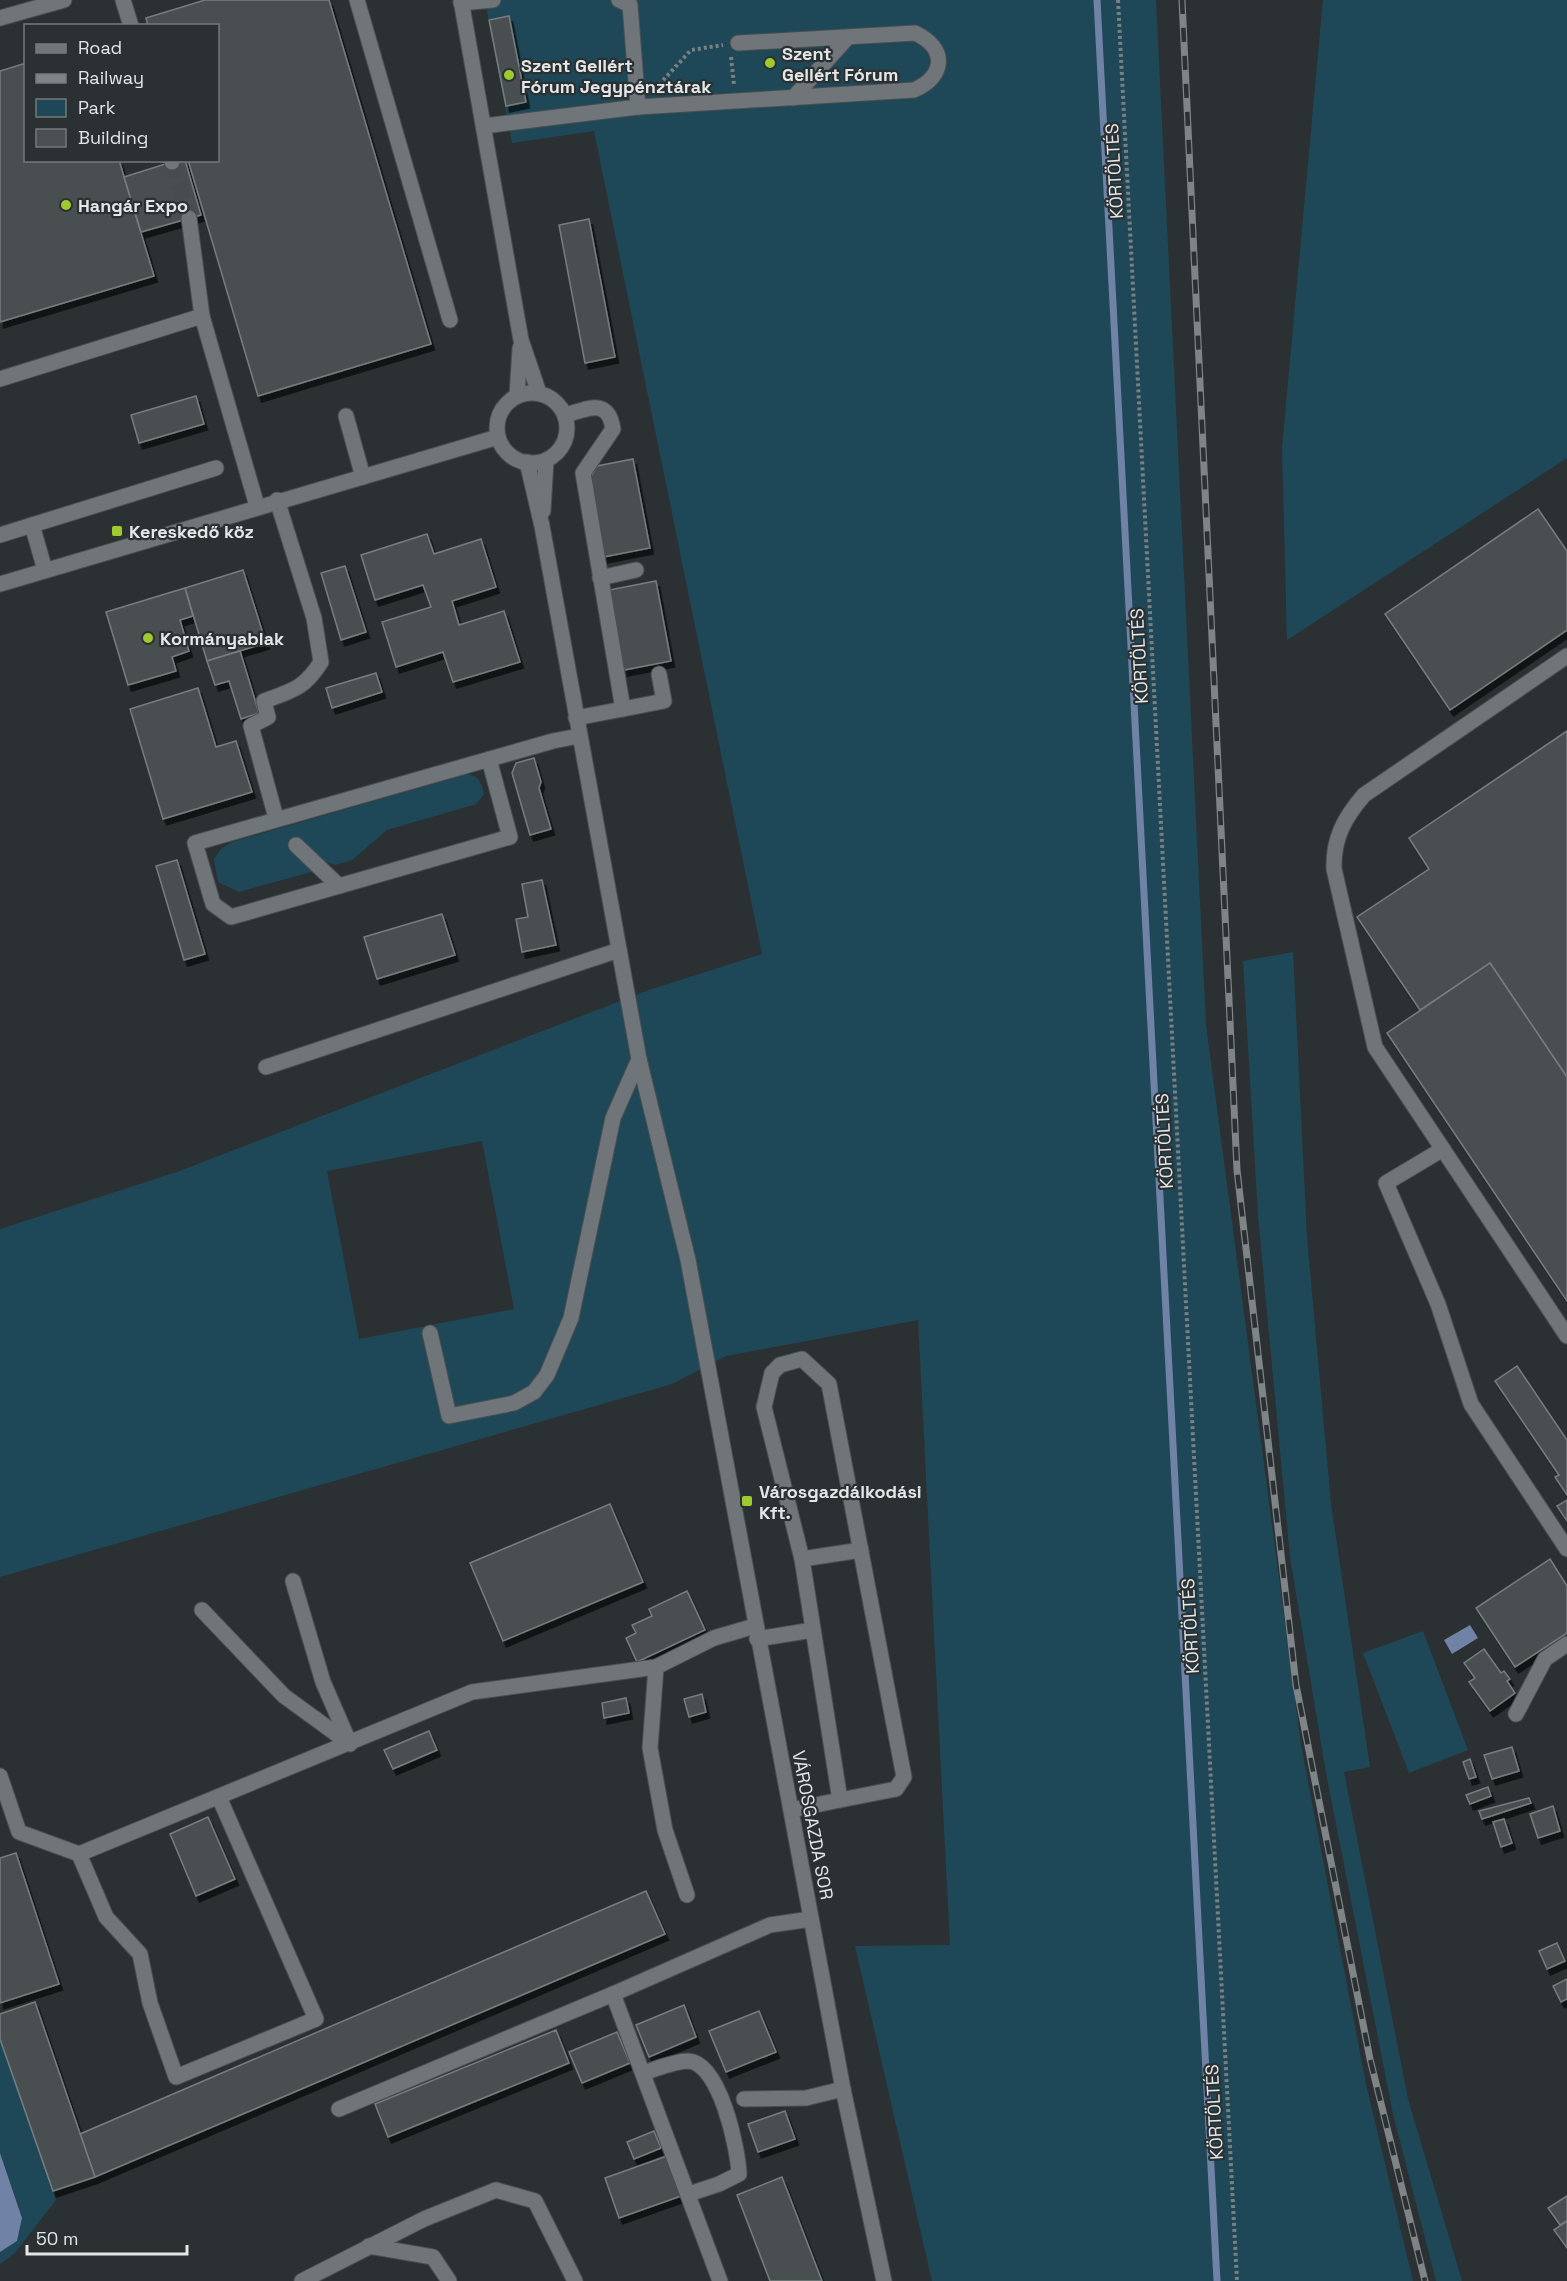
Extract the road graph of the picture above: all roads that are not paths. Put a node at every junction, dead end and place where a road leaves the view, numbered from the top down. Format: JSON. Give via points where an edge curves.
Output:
{"nodes":[{"id":1,"x":64,"y":0,"type":"edge"},
{"id":2,"x":123,"y":0,"type":"edge"},
{"id":3,"x":357,"y":0,"type":"edge"},
{"id":4,"x":493,"y":0,"type":"edge"},
{"id":5,"x":619,"y":0,"type":"edge"},
{"id":6,"x":461,"y":2,"type":"edge"},
{"id":7,"x":0,"y":18,"type":"edge"},
{"id":8,"x":130,"y":24,"type":"edge"},
{"id":9,"x":848,"y":37,"type":"junction"},
{"id":10,"x":734,"y":44,"type":"road end"},
{"id":11,"x":793,"y":98,"type":"junction"},
{"id":12,"x":638,"y":107,"type":"junction"},
{"id":13,"x":484,"y":126,"type":"junction"},
{"id":14,"x":189,"y":218,"type":"tunnel mouth"},
{"id":15,"x":202,"y":316,"type":"junction"},
{"id":16,"x":450,"y":320,"type":"dead end"},
{"id":17,"x":521,"y":340,"type":"junction"},
{"id":18,"x":0,"y":379,"type":"edge"},
{"id":19,"x":539,"y":393,"type":"junction"},
{"id":20,"x":517,"y":396,"type":"junction"},
{"id":21,"x":565,"y":415,"type":"junction"},
{"id":22,"x":346,"y":416,"type":"dead end"},
{"id":23,"x":498,"y":437,"type":"junction"},
{"id":24,"x":546,"y":460,"type":"junction"},
{"id":25,"x":526,"y":462,"type":"junction"},
{"id":26,"x":216,"y":468,"type":"dead end"},
{"id":27,"x":363,"y":477,"type":"junction"},
{"id":28,"x":277,"y":500,"type":"junction"},
{"id":29,"x":257,"y":506,"type":"junction"},
{"id":30,"x":33,"y":525,"type":"junction"},
{"id":31,"x":542,"y":526,"type":"junction"},
{"id":32,"x":0,"y":535,"type":"edge"},
{"id":33,"x":45,"y":570,"type":"junction"},
{"id":34,"x":636,"y":570,"type":"dead end"},
{"id":35,"x":600,"y":578,"type":"junction"},
{"id":36,"x":0,"y":584,"type":"edge"},
{"id":37,"x":1567,"y":656,"type":"edge"},
{"id":38,"x":659,"y":674,"type":"dead end"},
{"id":39,"x":623,"y":709,"type":"junction"},
{"id":40,"x":576,"y":718,"type":"junction"},
{"id":41,"x":579,"y":736,"type":"junction"},
{"id":42,"x":489,"y":759,"type":"junction"},
{"id":43,"x":276,"y":818,"type":"junction"},
{"id":44,"x":296,"y":845,"type":"dead end"},
{"id":45,"x":339,"y":886,"type":"junction"},
{"id":46,"x":619,"y":950,"type":"junction"},
{"id":47,"x":639,"y":1059,"type":"junction"},
{"id":48,"x":266,"y":1067,"type":"dead end"},
{"id":49,"x":1443,"y":1149,"type":"junction"},
{"id":50,"x":430,"y":1333,"type":"dead end"},
{"id":51,"x":1567,"y":1336,"type":"edge"},
{"id":52,"x":1567,"y":1549,"type":"edge"},
{"id":53,"x":861,"y":1550,"type":"junction"},
{"id":54,"x":802,"y":1560,"type":"junction"},
{"id":55,"x":293,"y":1581,"type":"dead end"},
{"id":56,"x":202,"y":1610,"type":"dead end"},
{"id":57,"x":813,"y":1630,"type":"junction"},
{"id":58,"x":756,"y":1633,"type":"junction"},
{"id":59,"x":1567,"y":1644,"type":"edge"},
{"id":60,"x":656,"y":1667,"type":"junction"},
{"id":61,"x":1516,"y":1714,"type":"dead end"},
{"id":62,"x":350,"y":1744,"type":"junction"},
{"id":63,"x":0,"y":1776,"type":"edge"},
{"id":64,"x":219,"y":1797,"type":"junction"},
{"id":65,"x":840,"y":1800,"type":"junction"},
{"id":66,"x":791,"y":1810,"type":"junction"},
{"id":67,"x":79,"y":1854,"type":"junction"},
{"id":68,"x":687,"y":1894,"type":"dead end"},
{"id":69,"x":811,"y":1919,"type":"junction"},
{"id":70,"x":613,"y":1994,"type":"junction"},
{"id":71,"x":643,"y":2073,"type":"junction"},
{"id":72,"x":843,"y":2089,"type":"junction"},
{"id":73,"x":744,"y":2099,"type":"dead end"},
{"id":74,"x":339,"y":2109,"type":"dead end"},
{"id":75,"x":688,"y":2194,"type":"junction"},
{"id":76,"x":369,"y":2246,"type":"junction"},
{"id":77,"x":302,"y":2281,"type":"edge"},
{"id":78,"x":449,"y":2281,"type":"edge"},
{"id":79,"x":575,"y":2281,"type":"edge"},
{"id":80,"x":720,"y":2281,"type":"edge"},
{"id":81,"x":884,"y":2281,"type":"edge"}],
"edges":[{"from":1,"to":7,"type":"street"},
{"from":2,"to":8,"type":"street"},
{"from":3,"to":16,"type":"street"},
{"from":4,"to":6,"type":"street"},
{"from":5,"to":12,"type":"street","via":[[630,5]]},
{"from":6,"to":13,"type":"street"},
{"from":9,"to":10,"type":"street"},
{"from":9,"to":11,"type":"street"},
{"from":9,"to":11,"type":"street","via":[[915,33],[930,40],[938,56],[937,73],[929,83],[914,90]]},
{"from":11,"to":12,"type":"street"},
{"from":12,"to":13,"type":"street"},
{"from":13,"to":17,"type":"street"},
{"from":14,"to":15,"type":"street"},
{"from":15,"to":18,"type":"street"},
{"from":15,"to":29,"type":"street"},
{"from":17,"to":19,"type":"street"},
{"from":17,"to":20,"type":"street"},
{"from":19,"to":20,"type":"street"},
{"from":19,"to":21,"type":"street","via":[[550,398]]},
{"from":20,"to":23,"type":"street","via":[[505,406],[498,421]]},
{"from":21,"to":24,"type":"street","via":[[565,441]]},
{"from":21,"to":35,"type":"street","via":[[597,407],[611,415],[613,429],[583,473]]},
{"from":22,"to":27,"type":"street"},
{"from":23,"to":25,"type":"street","via":[[514,458]]},
{"from":23,"to":27,"type":"street"},
{"from":24,"to":25,"type":"street"},
{"from":24,"to":31,"type":"street"},
{"from":25,"to":31,"type":"street"},
{"from":26,"to":30,"type":"street"},
{"from":27,"to":28,"type":"street"},
{"from":28,"to":29,"type":"street"},
{"from":28,"to":43,"type":"street","via":[[314,618],[321,662],[299,688],[264,701],[268,717],[251,726]]},
{"from":29,"to":33,"type":"street"},
{"from":30,"to":32,"type":"street"},
{"from":30,"to":33,"type":"street"},
{"from":31,"to":40,"type":"street","name":"VÁROSGAZDA SOR"},
{"from":33,"to":36,"type":"street"},
{"from":34,"to":35,"type":"street"},
{"from":35,"to":39,"type":"street"},
{"from":37,"to":49,"type":"street","via":[[1364,795],[1350,811],[1334,848],[1334,869],[1375,1047]]},
{"from":38,"to":39,"type":"street","via":[[664,701]]},
{"from":39,"to":40,"type":"street"},
{"from":40,"to":41,"type":"street","name":"VÁROSGAZDA SOR"},
{"from":41,"to":42,"type":"street"},
{"from":41,"to":46,"type":"street","name":"VÁROSGAZDA SOR"},
{"from":42,"to":43,"type":"street"},
{"from":42,"to":45,"type":"street","via":[[510,837]]},
{"from":43,"to":45,"type":"street","via":[[195,843],[213,904],[231,917]]},
{"from":44,"to":45,"type":"street"},
{"from":46,"to":47,"type":"street","name":"VÁROSGAZDA SOR"},
{"from":46,"to":48,"type":"street"},
{"from":47,"to":50,"type":"street","via":[[613,1118],[571,1318],[547,1375],[534,1392],[514,1403],[449,1416]]},
{"from":47,"to":58,"type":"street","name":"VÁROSGAZDA SOR","via":[[688,1260]]},
{"from":49,"to":51,"type":"street"},
{"from":49,"to":52,"type":"street","via":[[1386,1183],[1438,1304],[1471,1404]]},
{"from":53,"to":54,"type":"street"},
{"from":53,"to":54,"type":"street","via":[[830,1384],[802,1359],[780,1365],[772,1373],[764,1407]]},
{"from":53,"to":65,"type":"street","via":[[904,1777],[896,1789]]},
{"from":54,"to":57,"type":"street"},
{"from":55,"to":62,"type":"street","via":[[322,1682]]},
{"from":56,"to":62,"type":"street","via":[[284,1696]]},
{"from":57,"to":58,"type":"street"},
{"from":57,"to":65,"type":"street"},
{"from":58,"to":60,"type":"street","via":[[714,1638]]},
{"from":58,"to":66,"type":"street","name":"VÁROSGAZDA SOR"},
{"from":59,"to":61,"type":"street","via":[[1545,1659]]},
{"from":60,"to":62,"type":"street","via":[[472,1692]]},
{"from":60,"to":68,"type":"street","via":[[650,1748],[665,1830]]},
{"from":62,"to":64,"type":"street"},
{"from":63,"to":67,"type":"street","via":[[19,1832]]},
{"from":64,"to":67,"type":"street"},
{"from":64,"to":67,"type":"street","via":[[316,2019],[176,2077],[150,2003],[140,1954],[106,1917]]},
{"from":65,"to":66,"type":"street"},
{"from":66,"to":69,"type":"street","name":"VÁROSGAZDA SOR"},
{"from":69,"to":70,"type":"street","via":[[770,1925]]},
{"from":69,"to":72,"type":"street","name":"VÁROSGAZDA SOR"},
{"from":70,"to":71,"type":"street"},
{"from":70,"to":74,"type":"street"},
{"from":71,"to":75,"type":"street"},
{"from":71,"to":75,"type":"street","via":[[689,2061],[704,2067],[719,2094],[738,2149],[739,2174]]},
{"from":72,"to":73,"type":"street","via":[[806,2098]]},
{"from":72,"to":81,"type":"street","name":"VÁROSGAZDA SOR"},
{"from":75,"to":80,"type":"street"},
{"from":76,"to":77,"type":"street"},
{"from":76,"to":78,"type":"street","via":[[434,2257]]},
{"from":76,"to":79,"type":"street","via":[[424,2218],[496,2190],[536,2201]]}]}
